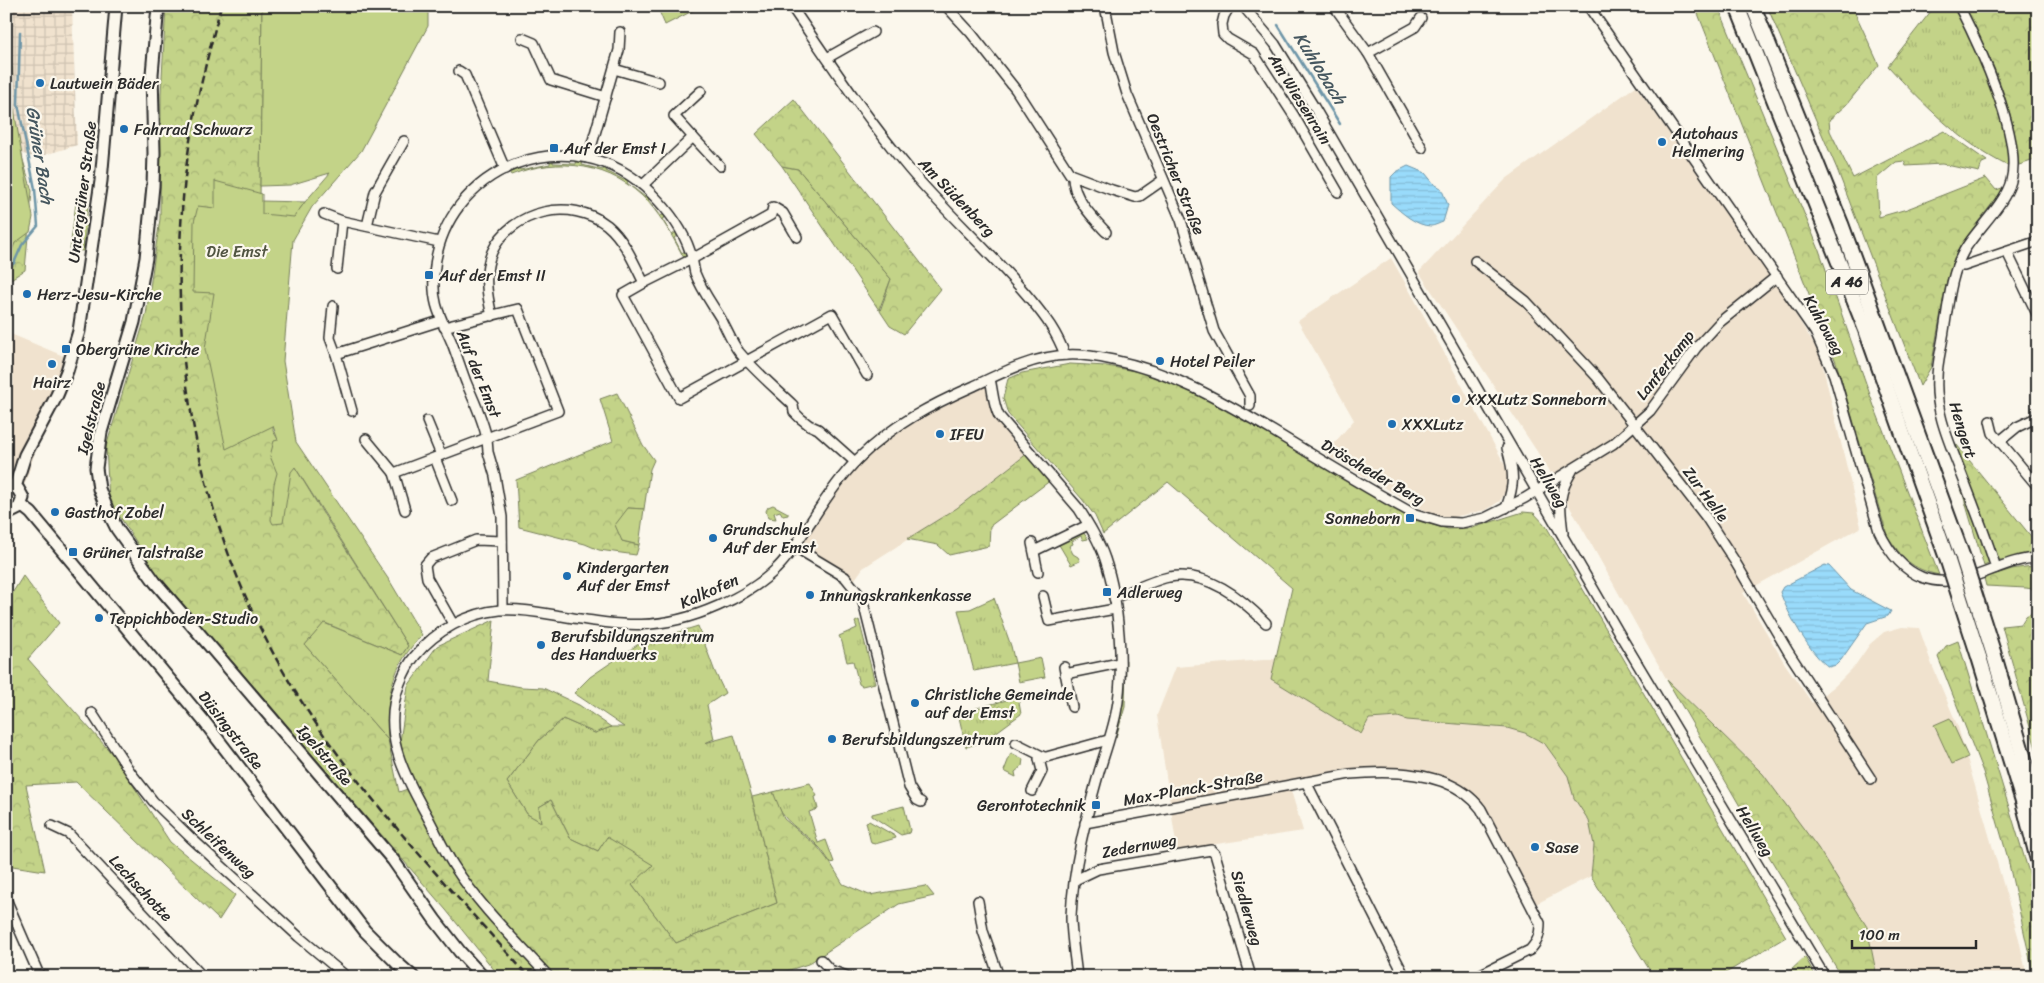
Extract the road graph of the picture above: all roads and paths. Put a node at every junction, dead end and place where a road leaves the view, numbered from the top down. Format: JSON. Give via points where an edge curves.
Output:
{"nodes":[{"id":1,"x":116,"y":6,"type":"edge"},
{"id":2,"x":158,"y":6,"type":"edge"},
{"id":3,"x":791,"y":6,"type":"edge"},
{"id":4,"x":946,"y":6,"type":"edge"},
{"id":5,"x":1105,"y":6,"type":"edge"},
{"id":6,"x":1230,"y":6,"type":"edge"},
{"id":7,"x":1243,"y":6,"type":"edge"},
{"id":8,"x":1334,"y":6,"type":"edge"},
{"id":9,"x":1588,"y":6,"type":"edge"},
{"id":10,"x":1737,"y":6,"type":"edge"},
{"id":11,"x":1752,"y":6,"type":"edge"},
{"id":12,"x":1959,"y":6,"type":"edge"},
{"id":13,"x":1422,"y":18,"type":"dead end"},
{"id":14,"x":620,"y":32,"type":"dead end"},
{"id":15,"x":873,"y":32,"type":"dead end"},
{"id":16,"x":522,"y":38,"type":"dead end"},
{"id":17,"x":1368,"y":53,"type":"junction"},
{"id":18,"x":827,"y":58,"type":"junction"},
{"id":19,"x":614,"y":68,"type":"junction"},
{"id":20,"x":459,"y":70,"type":"dead end"},
{"id":21,"x":659,"y":82,"type":"dead end"},
{"id":22,"x":701,"y":91,"type":"dead end"},
{"id":23,"x":606,"y":96,"type":"junction"},
{"id":24,"x":693,"y":137,"type":"junction"},
{"id":25,"x":404,"y":141,"type":"dead end"},
{"id":26,"x":1422,"y":148,"type":"dead end"},
{"id":27,"x":588,"y":158,"type":"junction"},
{"id":28,"x":720,"y":166,"type":"dead end"},
{"id":29,"x":505,"y":169,"type":"junction"},
{"id":30,"x":1073,"y":176,"type":"junction"},
{"id":31,"x":1164,"y":180,"type":"junction"},
{"id":32,"x":643,"y":185,"type":"junction"},
{"id":33,"x":1338,"y":192,"type":"dead end"},
{"id":34,"x":324,"y":214,"type":"dead end"},
{"id":35,"x":342,"y":221,"type":"junction"},
{"id":36,"x":367,"y":226,"type":"junction"},
{"id":37,"x":1106,"y":232,"type":"dead end"},
{"id":38,"x":797,"y":237,"type":"dead end"},
{"id":39,"x":2038,"y":241,"type":"edge"},
{"id":40,"x":439,"y":242,"type":"junction"},
{"id":41,"x":2007,"y":252,"type":"junction"},
{"id":42,"x":692,"y":259,"type":"junction"},
{"id":43,"x":1476,"y":261,"type":"dead end"},
{"id":44,"x":1957,"y":266,"type":"junction"},
{"id":45,"x":337,"y":269,"type":"dead end"},
{"id":46,"x":1777,"y":276,"type":"junction"},
{"id":47,"x":644,"y":283,"type":"junction"},
{"id":48,"x":333,"y":306,"type":"dead end"},
{"id":49,"x":492,"y":316,"type":"junction"},
{"id":50,"x":2038,"y":316,"type":"edge"},
{"id":51,"x":442,"y":324,"type":"junction"},
{"id":52,"x":336,"y":354,"type":"junction"},
{"id":53,"x":1065,"y":355,"type":"junction"},
{"id":54,"x":748,"y":361,"type":"junction"},
{"id":55,"x":867,"y":375,"type":"dead end"},
{"id":56,"x":990,"y":378,"type":"junction"},
{"id":57,"x":1250,"y":406,"type":"dead end"},
{"id":58,"x":352,"y":411,"type":"dead end"},
{"id":59,"x":2038,"y":417,"type":"edge"},
{"id":60,"x":427,"y":421,"type":"dead end"},
{"id":61,"x":1990,"y":421,"type":"dead end"},
{"id":62,"x":1634,"y":425,"type":"junction"},
{"id":63,"x":1503,"y":434,"type":"junction"},
{"id":64,"x":366,"y":439,"type":"dead end"},
{"id":65,"x":487,"y":439,"type":"junction"},
{"id":66,"x":2000,"y":441,"type":"junction"},
{"id":67,"x":438,"y":456,"type":"junction"},
{"id":68,"x":855,"y":462,"type":"junction"},
{"id":69,"x":1574,"y":469,"type":"junction"},
{"id":70,"x":394,"y":473,"type":"junction"},
{"id":71,"x":10,"y":487,"type":"edge"},
{"id":72,"x":2038,"y":487,"type":"edge"},
{"id":73,"x":1536,"y":491,"type":"junction"},
{"id":74,"x":452,"y":500,"type":"dead end"},
{"id":75,"x":21,"y":505,"type":"junction"},
{"id":76,"x":1506,"y":508,"type":"junction"},
{"id":77,"x":405,"y":510,"type":"dead end"},
{"id":78,"x":6,"y":512,"type":"edge"},
{"id":79,"x":1088,"y":525,"type":"junction"},
{"id":80,"x":1563,"y":536,"type":"junction"},
{"id":81,"x":502,"y":542,"type":"junction"},
{"id":82,"x":795,"y":547,"type":"junction"},
{"id":83,"x":2038,"y":558,"type":"edge"},
{"id":84,"x":1996,"y":568,"type":"junction"},
{"id":85,"x":1038,"y":572,"type":"dead end"},
{"id":86,"x":1043,"y":596,"type":"dead end"},
{"id":87,"x":1114,"y":598,"type":"junction"},
{"id":88,"x":1115,"y":609,"type":"junction"},
{"id":89,"x":503,"y":610,"type":"junction"},
{"id":90,"x":1266,"y":623,"type":"dead end"},
{"id":91,"x":453,"y":624,"type":"junction"},
{"id":92,"x":1119,"y":663,"type":"junction"},
{"id":93,"x":1072,"y":707,"type":"dead end"},
{"id":94,"x":92,"y":713,"type":"dead end"},
{"id":95,"x":1108,"y":740,"type":"junction"},
{"id":96,"x":1016,"y":744,"type":"dead end"},
{"id":97,"x":1044,"y":757,"type":"junction"},
{"id":98,"x":1871,"y":779,"type":"dead end"},
{"id":99,"x":1306,"y":782,"type":"junction"},
{"id":100,"x":1032,"y":790,"type":"dead end"},
{"id":101,"x":921,"y":802,"type":"dead end"},
{"id":102,"x":2038,"y":807,"type":"edge"},
{"id":103,"x":1085,"y":823,"type":"junction"},
{"id":104,"x":52,"y":826,"type":"dead end"},
{"id":105,"x":1211,"y":850,"type":"joint"},
{"id":106,"x":2038,"y":860,"type":"edge"},
{"id":107,"x":1075,"y":880,"type":"junction"},
{"id":108,"x":6,"y":898,"type":"edge"},
{"id":109,"x":978,"y":901,"type":"dead end"},
{"id":110,"x":821,"y":960,"type":"dead end"},
{"id":111,"x":40,"y":977,"type":"edge"},
{"id":112,"x":203,"y":977,"type":"edge"},
{"id":113,"x":348,"y":977,"type":"edge"},
{"id":114,"x":413,"y":977,"type":"edge"},
{"id":115,"x":483,"y":977,"type":"edge"},
{"id":116,"x":549,"y":977,"type":"edge"},
{"id":117,"x":849,"y":977,"type":"edge"},
{"id":118,"x":1000,"y":977,"type":"edge"},
{"id":119,"x":1077,"y":977,"type":"edge"},
{"id":120,"x":1251,"y":977,"type":"edge"},
{"id":121,"x":1405,"y":977,"type":"edge"},
{"id":122,"x":1475,"y":977,"type":"edge"},
{"id":123,"x":1825,"y":977,"type":"edge"}],
"edges":[{"from":1,"to":71,"type":"main road","name":"Untergrüner Straße","via":[[101,181],[79,331],[58,393]]},
{"from":2,"to":115,"type":"main road","name":"Igelstraße","via":[[152,74],[153,186],[146,258],[134,322],[100,432],[96,468],[100,489],[117,529],[155,582],[393,860],[435,920]]},
{"from":3,"to":18,"type":"street","name":"Am Südenberg"},
{"from":4,"to":30,"type":"street","via":[[1016,90]]},
{"from":5,"to":31,"type":"street","name":"Oestricher Straße","via":[[1127,94]]},
{"from":6,"to":33,"type":"street","name":"Am Wiesenrain","via":[[1224,16],[1223,34],[1254,54]]},
{"from":7,"to":63,"type":"street","name":"Hellweg","via":[[1275,44],[1295,76]]},
{"from":8,"to":17,"type":"street"},
{"from":9,"to":46,"type":"street","name":"Kuhloweg"},
{"from":10,"to":106,"type":"highway","number":"A 46","bridge":true,"via":[[1863,322],[1948,561]]},
{"from":11,"to":102,"type":"highway","number":"A 46","bridge":true,"via":[[1841,224],[1963,558]]},
{"from":12,"to":44,"type":"street","name":"Hengert","via":[[1998,96],[2014,167],[2007,194],[1971,240]]},
{"from":13,"to":17,"type":"street","via":[[1415,27]]},
{"from":14,"to":19,"type":"street"},
{"from":15,"to":18,"type":"street"},
{"from":16,"to":23,"type":"street","via":[[534,43],[551,80]]},
{"from":17,"to":26,"type":"street"},
{"from":18,"to":53,"type":"street","name":"Am Südenberg","via":[[898,156],[946,210],[1001,264],[1041,312],[1059,338]]},
{"from":19,"to":21,"type":"street"},
{"from":19,"to":23,"type":"street"},
{"from":20,"to":29,"type":"street","via":[[465,74]]},
{"from":22,"to":24,"type":"street","via":[[674,116]]},
{"from":23,"to":27,"type":"street"},
{"from":24,"to":28,"type":"street"},
{"from":24,"to":32,"type":"street"},
{"from":25,"to":36,"type":"street","via":[[375,192]]},
{"from":27,"to":29,"type":"street","name":"Auf der Emst","via":[[544,156]]},
{"from":27,"to":32,"type":"street","name":"Auf der Emst","via":[[622,170]]},
{"from":29,"to":40,"type":"street","name":"Auf der Emst","via":[[483,181],[464,200]]},
{"from":30,"to":31,"type":"street","via":[[1135,197]]},
{"from":30,"to":37,"type":"street","via":[[1072,184],[1077,194]]},
{"from":31,"to":57,"type":"street","name":"Oestricher Straße","via":[[1181,220],[1214,331],[1250,396]]},
{"from":32,"to":42,"type":"street","name":"Auf der Emst","via":[[666,210]]},
{"from":34,"to":35,"type":"street"},
{"from":35,"to":36,"type":"street"},
{"from":35,"to":45,"type":"street"},
{"from":36,"to":40,"type":"street"},
{"from":38,"to":42,"type":"street","via":[[783,213],[773,207],[771,215]]},
{"from":39,"to":41,"type":"street"},
{"from":40,"to":51,"type":"street","name":"Auf der Emst","via":[[434,275],[436,307]]},
{"from":41,"to":44,"type":"street"},
{"from":41,"to":50,"type":"street"},
{"from":42,"to":47,"type":"street"},
{"from":42,"to":54,"type":"street","name":"Auf der Emst","via":[[695,273],[738,351]]},
{"from":43,"to":62,"type":"street","name":"Zur Helle","via":[[1526,301],[1596,377]]},
{"from":44,"to":84,"type":"street","name":"Hengert","via":[[1937,378],[1939,411]]},
{"from":46,"to":62,"type":"street","name":"Lanferkamp","via":[[1720,322],[1696,348],[1650,411]]},
{"from":46,"to":84,"type":"street","name":"Kuhloweg","via":[[1811,325],[1826,356],[1887,548],[1915,575],[1929,579],[1957,580]]},
{"from":47,"to":49,"type":"street","via":[[620,240],[606,225],[584,214],[548,211],[528,216],[502,238],[493,251],[487,268],[486,293]]},
{"from":47,"to":54,"type":"street","via":[[623,296],[680,398]]},
{"from":48,"to":52,"type":"street","via":[[330,338]]},
{"from":49,"to":51,"type":"street"},
{"from":49,"to":65,"type":"street","via":[[518,309],[558,411]]},
{"from":51,"to":52,"type":"street","name":"Auf der Emst"},
{"from":51,"to":65,"type":"street","name":"Auf der Emst"},
{"from":52,"to":58,"type":"street"},
{"from":53,"to":56,"type":"street","via":[[1036,360]]},
{"from":53,"to":76,"type":"street","name":"Dröscheder Berg","via":[[1120,362],[1172,377],[1426,518],[1461,523],[1485,518]]},
{"from":54,"to":55,"type":"street","via":[[832,314]]},
{"from":54,"to":68,"type":"street","name":"Auf der Emst","via":[[793,405],[800,418],[818,429]]},
{"from":56,"to":68,"type":"street","name":"Kalkofen","via":[[913,415]]},
{"from":56,"to":79,"type":"street","via":[[999,416],[1079,509]]},
{"from":59,"to":66,"type":"street","via":[[2018,426]]},
{"from":60,"to":67,"type":"street"},
{"from":61,"to":66,"type":"street","via":[[1993,433]]},
{"from":62,"to":69,"type":"street","name":"Lanferkamp","via":[[1613,444]]},
{"from":62,"to":98,"type":"street","name":"Zur Helle","via":[[1706,517]]},
{"from":63,"to":73,"type":"street","name":"Hellweg"},
{"from":63,"to":76,"type":"street","via":[[1513,475]]},
{"from":64,"to":70,"type":"street"},
{"from":65,"to":67,"type":"street","name":"Auf der Emst"},
{"from":65,"to":81,"type":"street","name":"Auf der Emst","via":[[502,517]]},
{"from":66,"to":72,"type":"street"},
{"from":67,"to":70,"type":"street","name":"Auf der Emst"},
{"from":67,"to":74,"type":"street"},
{"from":68,"to":82,"type":"street","name":"Kalkofen","via":[[832,490]]},
{"from":69,"to":73,"type":"street","name":"Lanferkamp"},
{"from":69,"to":80,"type":"street","name":"Lanferkamp","via":[[1562,487]]},
{"from":70,"to":77,"type":"street"},
{"from":71,"to":75,"type":"main road","via":[[22,495]]},
{"from":73,"to":76,"type":"street","name":"Dröscheder Berg"},
{"from":73,"to":80,"type":"street","name":"Hellweg"},
{"from":75,"to":78,"type":"main road","via":[[15,511]]},
{"from":75,"to":114,"type":"main road","name":"Düsingstraße","via":[[203,720],[365,931]]},
{"from":79,"to":85,"type":"street","via":[[1033,547]]},
{"from":79,"to":87,"type":"street","via":[[1105,558]]},
{"from":80,"to":123,"type":"street","name":"Hellweg"},
{"from":81,"to":89,"type":"street","name":"Auf der Emst"},
{"from":81,"to":91,"type":"street","via":[[476,540],[431,558],[425,565],[427,578]]},
{"from":82,"to":89,"type":"street","name":"Kalkofen","via":[[773,573],[752,588],[686,619],[633,626]]},
{"from":82,"to":101,"type":"street","via":[[845,577],[862,598],[909,787]]},
{"from":83,"to":84,"type":"street","name":"Kuhloweg"},
{"from":86,"to":88,"type":"street","via":[[1049,621]]},
{"from":87,"to":88,"type":"street"},
{"from":87,"to":90,"type":"street","via":[[1168,577],[1187,576],[1216,584]]},
{"from":88,"to":92,"type":"street"},
{"from":89,"to":91,"type":"street","name":"Kalkofen","via":[[481,613]]},
{"from":91,"to":116,"type":"street","name":"Kalkofen","via":[[425,644],[409,662],[397,691],[392,718],[396,752],[408,781],[456,869]]},
{"from":92,"to":93,"type":"street","via":[[1064,670]]},
{"from":92,"to":95,"type":"street","via":[[1119,694]]},
{"from":94,"to":113,"type":"street","name":"Schleifenweg","via":[[153,801],[299,937]]},
{"from":95,"to":97,"type":"street"},
{"from":95,"to":103,"type":"street"},
{"from":96,"to":97,"type":"street"},
{"from":97,"to":100,"type":"street","via":[[1039,758],[1042,771]]},
{"from":99,"to":103,"type":"street","name":"Max-Planck-Straße"},
{"from":99,"to":121,"type":"street"},
{"from":99,"to":122,"type":"street","name":"Max-Planck-Straße","via":[[1350,774],[1397,774],[1439,780],[1460,790],[1476,803],[1540,923],[1540,934],[1530,950]]},
{"from":103,"to":107,"type":"street"},
{"from":104,"to":112,"type":"street","name":"Lechschotte","via":[[69,834]]},
{"from":105,"to":107,"type":"street","name":"Zedernweg","via":[[1098,869]]},
{"from":105,"to":120,"type":"street","name":"Siedlerweg","via":[[1215,854]]},
{"from":107,"to":119,"type":"street","via":[[1071,918]]},
{"from":108,"to":111,"type":"street"},
{"from":109,"to":118,"type":"street"},
{"from":110,"to":117,"type":"street","via":[[830,970]]}]}
